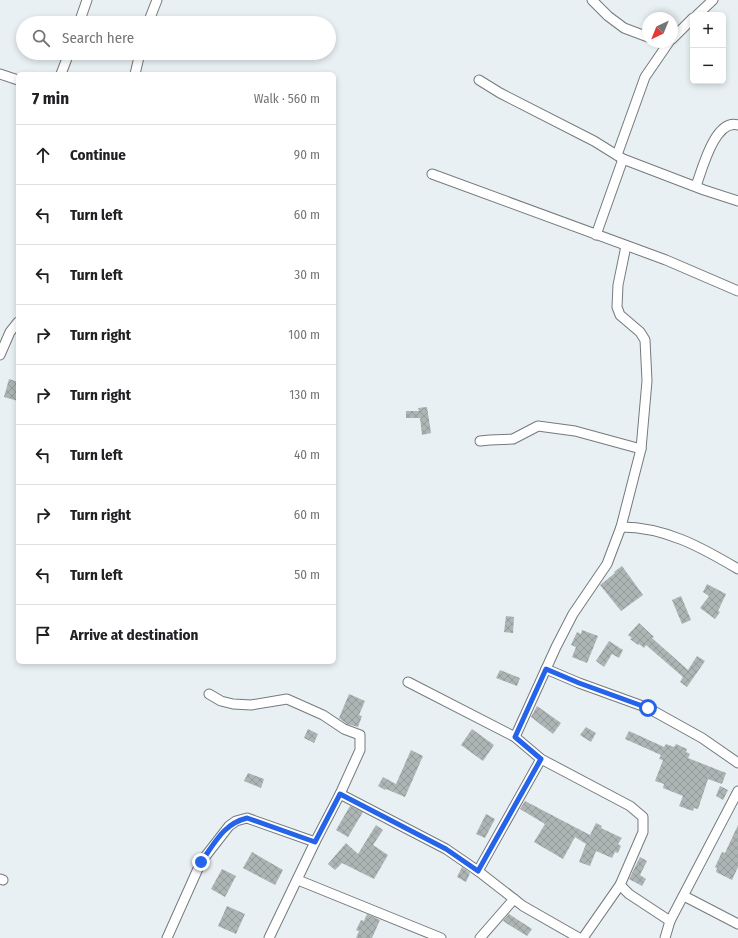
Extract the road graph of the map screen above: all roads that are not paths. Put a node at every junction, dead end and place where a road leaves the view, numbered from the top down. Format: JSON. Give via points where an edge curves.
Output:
{"nodes":[{"id":1,"x":87,"y":0,"type":"edge"},
{"id":2,"x":157,"y":0,"type":"edge"},
{"id":3,"x":592,"y":0,"type":"edge"},
{"id":4,"x":713,"y":0,"type":"edge"},
{"id":5,"x":700,"y":12,"type":"edge"},
{"id":6,"x":81,"y":16,"type":"edge"},
{"id":7,"x":151,"y":16,"type":"edge"},
{"id":8,"x":690,"y":21,"type":"edge"},
{"id":9,"x":678,"y":32,"type":"edge"},
{"id":10,"x":642,"y":35,"type":"edge"},
{"id":11,"x":663,"y":48,"type":"edge"},
{"id":12,"x":66,"y":60,"type":"edge"},
{"id":13,"x":138,"y":60,"type":"edge"},
{"id":14,"x":62,"y":72,"type":"edge"},
{"id":15,"x":135,"y":72,"type":"edge"},
{"id":16,"x":0,"y":74,"type":"edge"},
{"id":17,"x":16,"y":79,"type":"edge"},
{"id":18,"x":479,"y":80,"type":"dead end"},
{"id":19,"x":738,"y":125,"type":"edge"},
{"id":20,"x":620,"y":157,"type":"junction"},
{"id":21,"x":432,"y":174,"type":"dead end"},
{"id":22,"x":696,"y":186,"type":"junction"},
{"id":23,"x":738,"y":201,"type":"edge"},
{"id":24,"x":596,"y":235,"type":"junction"},
{"id":25,"x":626,"y":246,"type":"junction"},
{"id":26,"x":738,"y":291,"type":"edge"},
{"id":27,"x":16,"y":324,"type":"edge"},
{"id":28,"x":0,"y":355,"type":"edge"},
{"id":29,"x":480,"y":442,"type":"dead end"},
{"id":30,"x":641,"y":449,"type":"junction"},
{"id":31,"x":621,"y":527,"type":"junction"},
{"id":32,"x":738,"y":569,"type":"edge"},
{"id":33,"x":546,"y":669,"type":"junction"},
{"id":34,"x":408,"y":682,"type":"dead end"},
{"id":35,"x":209,"y":694,"type":"dead end"},
{"id":36,"x":515,"y":737,"type":"junction"},
{"id":37,"x":541,"y":759,"type":"junction"},
{"id":38,"x":738,"y":764,"type":"edge"},
{"id":39,"x":738,"y":791,"type":"edge"},
{"id":40,"x":340,"y":794,"type":"junction"},
{"id":41,"x":315,"y":842,"type":"junction"},
{"id":42,"x":478,"y":871,"type":"junction"},
{"id":43,"x":298,"y":880,"type":"junction"},
{"id":44,"x":620,"y":885,"type":"junction"},
{"id":45,"x":684,"y":896,"type":"junction"},
{"id":46,"x":514,"y":899,"type":"junction"},
{"id":47,"x":670,"y":921,"type":"junction"},
{"id":48,"x":738,"y":924,"type":"edge"},
{"id":49,"x":167,"y":938,"type":"edge"},
{"id":50,"x":269,"y":938,"type":"edge"},
{"id":51,"x":441,"y":938,"type":"edge"},
{"id":52,"x":480,"y":938,"type":"edge"},
{"id":53,"x":579,"y":938,"type":"edge"},
{"id":54,"x":584,"y":938,"type":"edge"},
{"id":55,"x":665,"y":938,"type":"edge"}],
"edges":[{"from":1,"to":6,"type":"street"},
{"from":2,"to":7,"type":"street"},
{"from":3,"to":10,"type":"street","via":[[624,28]]},
{"from":4,"to":5,"type":"street"},
{"from":8,"to":9,"type":"street"},
{"from":11,"to":20,"type":"street","via":[[645,77]]},
{"from":12,"to":14,"type":"street"},
{"from":13,"to":15,"type":"street"},
{"from":16,"to":17,"type":"street"},
{"from":18,"to":20,"type":"street"},
{"from":19,"to":22,"type":"street","via":[[726,125],[714,140]]},
{"from":20,"to":22,"type":"street"},
{"from":20,"to":24,"type":"street"},
{"from":21,"to":24,"type":"street"},
{"from":22,"to":23,"type":"street"},
{"from":24,"to":25,"type":"street"},
{"from":25,"to":26,"type":"street"},
{"from":25,"to":30,"type":"street","via":[[618,285],[617,307],[620,315],[640,332],[645,340],[647,381]]},
{"from":27,"to":28,"type":"street"},
{"from":29,"to":30,"type":"street","via":[[513,439],[538,426],[575,431]]},
{"from":30,"to":31,"type":"street"},
{"from":31,"to":32,"type":"street","via":[[638,527],[663,532],[706,550]]},
{"from":31,"to":33,"type":"street","via":[[607,564],[570,620]]},
{"from":33,"to":36,"type":"street"},
{"from":33,"to":38,"type":"street","via":[[648,708],[702,738]]},
{"from":34,"to":36,"type":"street"},
{"from":35,"to":40,"type":"street","via":[[233,704],[251,705],[287,700],[323,715],[344,729],[360,735],[360,750]]},
{"from":36,"to":37,"type":"street"},
{"from":37,"to":42,"type":"street"},
{"from":37,"to":44,"type":"street","via":[[630,806],[643,817],[643,832]]},
{"from":39,"to":45,"type":"street"},
{"from":40,"to":41,"type":"street"},
{"from":40,"to":42,"type":"street","via":[[446,849]]},
{"from":41,"to":43,"type":"street"},
{"from":41,"to":49,"type":"street","via":[[247,818],[236,821],[222,833],[201,862]]},
{"from":42,"to":46,"type":"street"},
{"from":43,"to":50,"type":"street"},
{"from":43,"to":51,"type":"street"},
{"from":44,"to":47,"type":"street","via":[[629,894]]},
{"from":44,"to":54,"type":"street"},
{"from":45,"to":47,"type":"street"},
{"from":45,"to":48,"type":"street"},
{"from":46,"to":52,"type":"street"},
{"from":46,"to":53,"type":"street"},
{"from":47,"to":55,"type":"street"}]}
